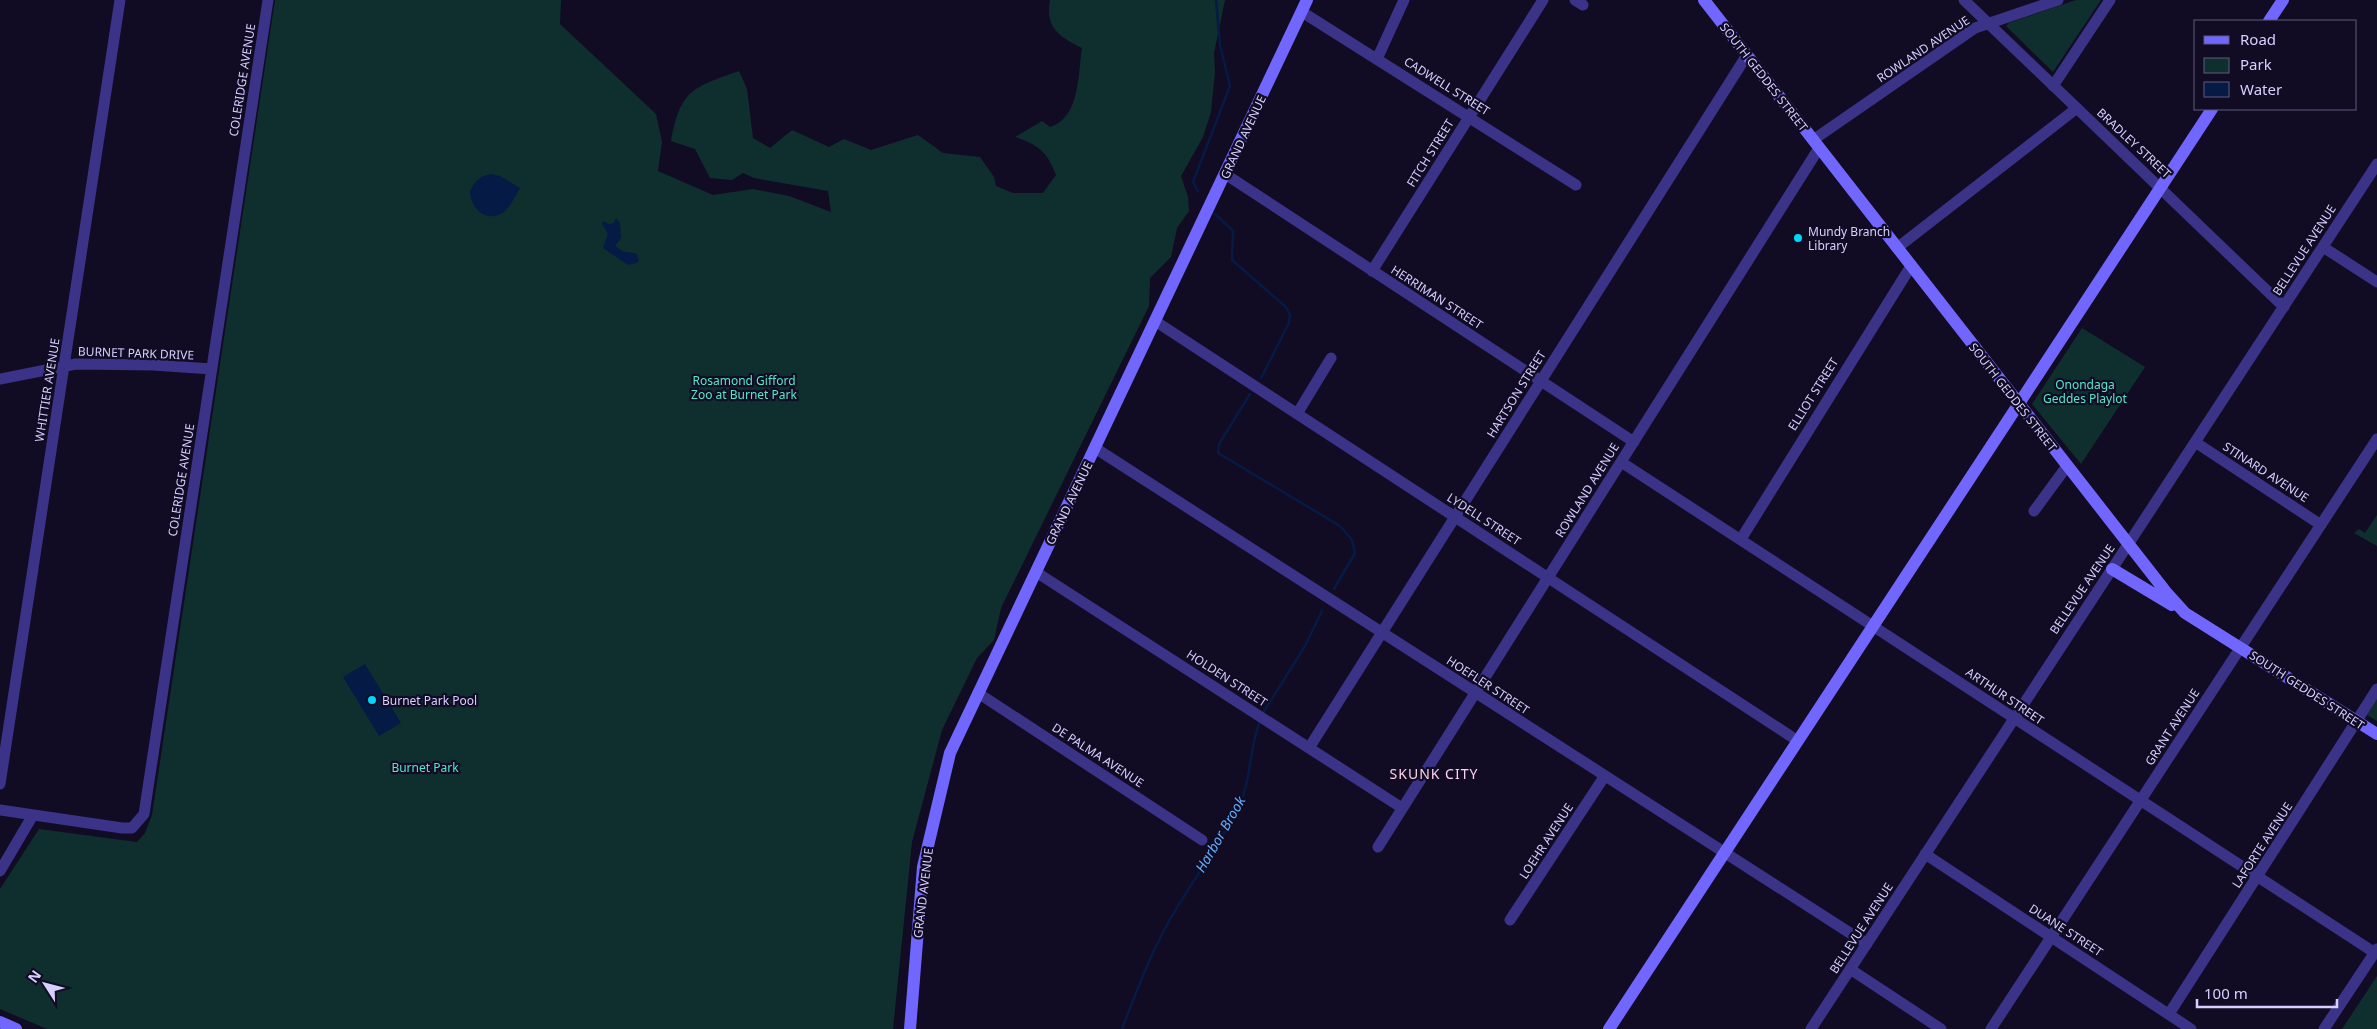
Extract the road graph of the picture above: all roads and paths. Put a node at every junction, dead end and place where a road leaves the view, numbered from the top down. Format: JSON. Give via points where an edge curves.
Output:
{"nodes":[{"id":1,"x":120,"y":0,"type":"edge"},
{"id":2,"x":268,"y":0,"type":"edge"},
{"id":3,"x":1404,"y":0,"type":"edge"},
{"id":4,"x":1543,"y":0,"type":"edge"},
{"id":5,"x":1704,"y":0,"type":"edge"},
{"id":6,"x":1964,"y":0,"type":"edge"},
{"id":7,"x":2058,"y":0,"type":"edge"},
{"id":8,"x":2110,"y":0,"type":"edge"},
{"id":9,"x":2283,"y":0,"type":"edge"},
{"id":10,"x":1305,"y":6,"type":"edge"},
{"id":11,"x":2270,"y":20,"type":"edge"},
{"id":12,"x":1989,"y":24,"type":"junction"},
{"id":13,"x":1747,"y":55,"type":"junction"},
{"id":14,"x":1377,"y":58,"type":"junction"},
{"id":15,"x":2054,"y":86,"type":"junction"},
{"id":16,"x":2076,"y":108,"type":"junction"},
{"id":17,"x":2211,"y":110,"type":"edge"},
{"id":18,"x":1470,"y":116,"type":"junction"},
{"id":19,"x":1816,"y":144,"type":"junction"},
{"id":20,"x":2377,"y":164,"type":"edge"},
{"id":21,"x":1225,"y":174,"type":"junction"},
{"id":22,"x":1576,"y":185,"type":"dead end"},
{"id":23,"x":2160,"y":187,"type":"junction"},
{"id":24,"x":2323,"y":247,"type":"junction"},
{"id":25,"x":1897,"y":248,"type":"junction"},
{"id":26,"x":1911,"y":266,"type":"junction"},
{"id":27,"x":1372,"y":271,"type":"junction"},
{"id":28,"x":2377,"y":282,"type":"edge"},
{"id":29,"x":2284,"y":307,"type":"junction"},
{"id":30,"x":1155,"y":321,"type":"junction"},
{"id":31,"x":1332,"y":358,"type":"dead end"},
{"id":32,"x":64,"y":366,"type":"junction"},
{"id":33,"x":212,"y":369,"type":"junction"},
{"id":34,"x":0,"y":378,"type":"edge"},
{"id":35,"x":1540,"y":381,"type":"junction"},
{"id":36,"x":2018,"y":403,"type":"junction"},
{"id":37,"x":1298,"y":414,"type":"junction"},
{"id":38,"x":2377,"y":439,"type":"edge"},
{"id":39,"x":1634,"y":442,"type":"junction"},
{"id":40,"x":2195,"y":442,"type":"junction"},
{"id":41,"x":1095,"y":448,"type":"junction"},
{"id":42,"x":1621,"y":462,"type":"junction"},
{"id":43,"x":2067,"y":466,"type":"junction"},
{"id":44,"x":2034,"y":511,"type":"dead end"},
{"id":45,"x":1454,"y":516,"type":"junction"},
{"id":46,"x":2321,"y":525,"type":"junction"},
{"id":47,"x":1740,"y":539,"type":"junction"},
{"id":48,"x":2128,"y":545,"type":"junction"},
{"id":49,"x":2112,"y":569,"type":"junction"},
{"id":50,"x":1036,"y":572,"type":"junction"},
{"id":51,"x":1549,"y":577,"type":"junction"},
{"id":52,"x":2185,"y":613,"type":"junction"},
{"id":53,"x":1873,"y":626,"type":"junction"},
{"id":54,"x":1382,"y":632,"type":"junction"},
{"id":55,"x":2240,"y":647,"type":"junction"},
{"id":56,"x":2377,"y":689,"type":"edge"},
{"id":57,"x":978,"y":693,"type":"junction"},
{"id":58,"x":1475,"y":693,"type":"junction"},
{"id":59,"x":2014,"y":719,"type":"junction"},
{"id":60,"x":2356,"y":721,"type":"junction"},
{"id":61,"x":2377,"y":734,"type":"edge"},
{"id":62,"x":1798,"y":741,"type":"junction"},
{"id":63,"x":1309,"y":748,"type":"junction"},
{"id":64,"x":1604,"y":777,"type":"junction"},
{"id":65,"x":0,"y":784,"type":"edge"},
{"id":66,"x":2141,"y":801,"type":"junction"},
{"id":67,"x":1402,"y":808,"type":"junction"},
{"id":68,"x":0,"y":810,"type":"edge"},
{"id":69,"x":33,"y":815,"type":"junction"},
{"id":70,"x":1202,"y":840,"type":"dead end"},
{"id":71,"x":1378,"y":847,"type":"dead end"},
{"id":72,"x":1725,"y":853,"type":"junction"},
{"id":73,"x":1926,"y":854,"type":"junction"},
{"id":74,"x":0,"y":871,"type":"edge"},
{"id":75,"x":2259,"y":875,"type":"junction"},
{"id":76,"x":1510,"y":920,"type":"dead end"},
{"id":77,"x":2051,"y":936,"type":"junction"},
{"id":78,"x":1867,"y":944,"type":"junction"},
{"id":79,"x":2376,"y":951,"type":"edge"},
{"id":80,"x":1850,"y":969,"type":"junction"},
{"id":81,"x":2168,"y":1014,"type":"junction"},
{"id":82,"x":0,"y":1022,"type":"edge"},
{"id":83,"x":16,"y":1029,"type":"edge"},
{"id":84,"x":910,"y":1029,"type":"edge"},
{"id":85,"x":1610,"y":1029,"type":"edge"},
{"id":86,"x":1811,"y":1029,"type":"edge"},
{"id":87,"x":1941,"y":1029,"type":"edge"},
{"id":88,"x":1991,"y":1029,"type":"edge"},
{"id":89,"x":2191,"y":1029,"type":"edge"},
{"id":90,"x":2324,"y":1029,"type":"edge"}],
"edges":[{"from":1,"to":32,"type":"street","name":"WHITTIER AVENUE"},
{"from":2,"to":33,"type":"street","name":"COLERIDGE AVENUE"},
{"from":3,"to":14,"type":"street"},
{"from":4,"to":18,"type":"street","name":"FITCH STREET"},
{"from":5,"to":13,"type":"main road","name":"SOUTH GEDDES STREET"},
{"from":6,"to":12,"type":"street","name":"BRADLEY STREET"},
{"from":7,"to":12,"type":"street","name":"ROWLAND AVENUE"},
{"from":8,"to":15,"type":"street"},
{"from":9,"to":11,"type":"main road"},
{"from":10,"to":14,"type":"street","name":"CADWELL STREET"},
{"from":10,"to":21,"type":"main road","name":"GRAND AVENUE"},
{"from":12,"to":15,"type":"street","name":"BRADLEY STREET"},
{"from":12,"to":19,"type":"street","name":"ROWLAND AVENUE","via":[[1975,28]]},
{"from":13,"to":19,"type":"main road","name":"SOUTH GEDDES STREET"},
{"from":13,"to":35,"type":"street","name":"HARTSON STREET"},
{"from":14,"to":18,"type":"street","name":"CADWELL STREET"},
{"from":15,"to":16,"type":"street","name":"BRADLEY STREET"},
{"from":16,"to":23,"type":"street","name":"BRADLEY STREET"},
{"from":16,"to":25,"type":"street"},
{"from":17,"to":23,"type":"main road"},
{"from":18,"to":22,"type":"street","name":"CADWELL STREET"},
{"from":18,"to":27,"type":"street","name":"FITCH STREET"},
{"from":19,"to":25,"type":"main road","name":"SOUTH GEDDES STREET"},
{"from":19,"to":39,"type":"street","name":"ROWLAND AVENUE"},
{"from":20,"to":24,"type":"street","name":"BELLEVUE AVENUE"},
{"from":21,"to":27,"type":"street","name":"HERRIMAN STREET"},
{"from":21,"to":30,"type":"main road","name":"GRAND AVENUE"},
{"from":23,"to":29,"type":"street","name":"BRADLEY STREET"},
{"from":23,"to":36,"type":"main road"},
{"from":24,"to":28,"type":"street"},
{"from":24,"to":29,"type":"street","name":"BELLEVUE AVENUE"},
{"from":25,"to":26,"type":"main road","name":"SOUTH GEDDES STREET"},
{"from":26,"to":36,"type":"main road","name":"SOUTH GEDDES STREET"},
{"from":26,"to":47,"type":"street","name":"ELLIOT STREET"},
{"from":27,"to":35,"type":"street","name":"HERRIMAN STREET"},
{"from":29,"to":40,"type":"street","name":"BELLEVUE AVENUE"},
{"from":30,"to":37,"type":"street","name":"LYDELL STREET"},
{"from":30,"to":41,"type":"main road","name":"GRAND AVENUE"},
{"from":31,"to":37,"type":"street"},
{"from":32,"to":33,"type":"street","name":"BURNET PARK DRIVE","via":[[153,365]]},
{"from":32,"to":34,"type":"street","name":"BURNET PARK DRIVE"},
{"from":32,"to":65,"type":"street","name":"WHITTIER AVENUE"},
{"from":33,"to":69,"type":"street","name":"COLERIDGE AVENUE","via":[[144,814],[132,828]]},
{"from":35,"to":39,"type":"street","name":"HERRIMAN STREET"},
{"from":35,"to":45,"type":"street","name":"HARTSON STREET"},
{"from":36,"to":43,"type":"main road","name":"SOUTH GEDDES STREET"},
{"from":36,"to":53,"type":"main road"},
{"from":37,"to":45,"type":"street","name":"LYDELL STREET"},
{"from":38,"to":46,"type":"street","name":"GRANT AVENUE"},
{"from":39,"to":42,"type":"street","name":"ROWLAND AVENUE"},
{"from":40,"to":46,"type":"street","name":"STINARD AVENUE"},
{"from":40,"to":48,"type":"street","name":"BELLEVUE AVENUE"},
{"from":41,"to":50,"type":"main road","name":"GRAND AVENUE"},
{"from":41,"to":54,"type":"street","name":"HOEFLER STREET"},
{"from":42,"to":47,"type":"street","name":"ARTHUR STREET"},
{"from":42,"to":51,"type":"street","name":"ROWLAND AVENUE"},
{"from":43,"to":44,"type":"street"},
{"from":43,"to":48,"type":"main road","name":"SOUTH GEDDES STREET"},
{"from":45,"to":51,"type":"street","name":"LYDELL STREET"},
{"from":45,"to":54,"type":"street","name":"HARTSON STREET"},
{"from":46,"to":55,"type":"street","name":"GRANT AVENUE"},
{"from":47,"to":53,"type":"street","name":"ARTHUR STREET"},
{"from":48,"to":49,"type":"street","name":"BELLEVUE AVENUE"},
{"from":48,"to":52,"type":"main road","name":"SOUTH GEDDES STREET"},
{"from":49,"to":52,"type":"main road"},
{"from":49,"to":59,"type":"street","name":"BELLEVUE AVENUE"},
{"from":50,"to":57,"type":"main road","name":"GRAND AVENUE"},
{"from":50,"to":63,"type":"street","name":"HOLDEN STREET"},
{"from":51,"to":58,"type":"street","name":"ROWLAND AVENUE"},
{"from":51,"to":62,"type":"street","name":"LYDELL STREET"},
{"from":52,"to":55,"type":"main road","name":"SOUTH GEDDES STREET"},
{"from":53,"to":59,"type":"street","name":"ARTHUR STREET"},
{"from":53,"to":62,"type":"main road"},
{"from":54,"to":58,"type":"street","name":"HOEFLER STREET"},
{"from":54,"to":63,"type":"street","name":"HARTSON STREET"},
{"from":55,"to":60,"type":"main road","name":"SOUTH GEDDES STREET"},
{"from":55,"to":66,"type":"street","name":"GRANT AVENUE"},
{"from":56,"to":60,"type":"street","name":"LAFORTE AVENUE"},
{"from":57,"to":70,"type":"street","name":"DE PALMA AVENUE"},
{"from":57,"to":84,"type":"main road","name":"GRAND AVENUE","via":[[950,753],[923,867]]},
{"from":58,"to":64,"type":"street","name":"HOEFLER STREET"},
{"from":58,"to":67,"type":"street","name":"ROWLAND AVENUE"},
{"from":59,"to":66,"type":"street","name":"ARTHUR STREET"},
{"from":59,"to":73,"type":"street","name":"BELLEVUE AVENUE"},
{"from":60,"to":61,"type":"main road","name":"SOUTH GEDDES STREET"},
{"from":60,"to":75,"type":"street","name":"LAFORTE AVENUE"},
{"from":62,"to":72,"type":"main road"},
{"from":63,"to":67,"type":"street","name":"HOLDEN STREET"},
{"from":64,"to":72,"type":"street","name":"HOEFLER STREET"},
{"from":64,"to":76,"type":"street","name":"LOEHR AVENUE"},
{"from":66,"to":75,"type":"street","name":"ARTHUR STREET"},
{"from":66,"to":77,"type":"street","name":"GRANT AVENUE"},
{"from":67,"to":71,"type":"street","name":"ROWLAND AVENUE"},
{"from":68,"to":69,"type":"street","name":"COLERIDGE AVENUE"},
{"from":69,"to":74,"type":"street"},
{"from":72,"to":78,"type":"street","name":"HOEFLER STREET"},
{"from":72,"to":85,"type":"main road"},
{"from":73,"to":77,"type":"street","name":"DUANE STREET"},
{"from":73,"to":78,"type":"street","name":"BELLEVUE AVENUE"},
{"from":75,"to":79,"type":"street","name":"ARTHUR STREET"},
{"from":75,"to":81,"type":"street","name":"LAFORTE AVENUE"},
{"from":77,"to":81,"type":"street","name":"DUANE STREET"},
{"from":77,"to":88,"type":"street","name":"GRANT AVENUE"},
{"from":78,"to":80,"type":"street","name":"BELLEVUE AVENUE"},
{"from":79,"to":90,"type":"street"},
{"from":80,"to":86,"type":"street","name":"BELLEVUE AVENUE"},
{"from":80,"to":87,"type":"street"},
{"from":81,"to":89,"type":"street","name":"DUANE STREET"},
{"from":82,"to":83,"type":"main road"}]}
